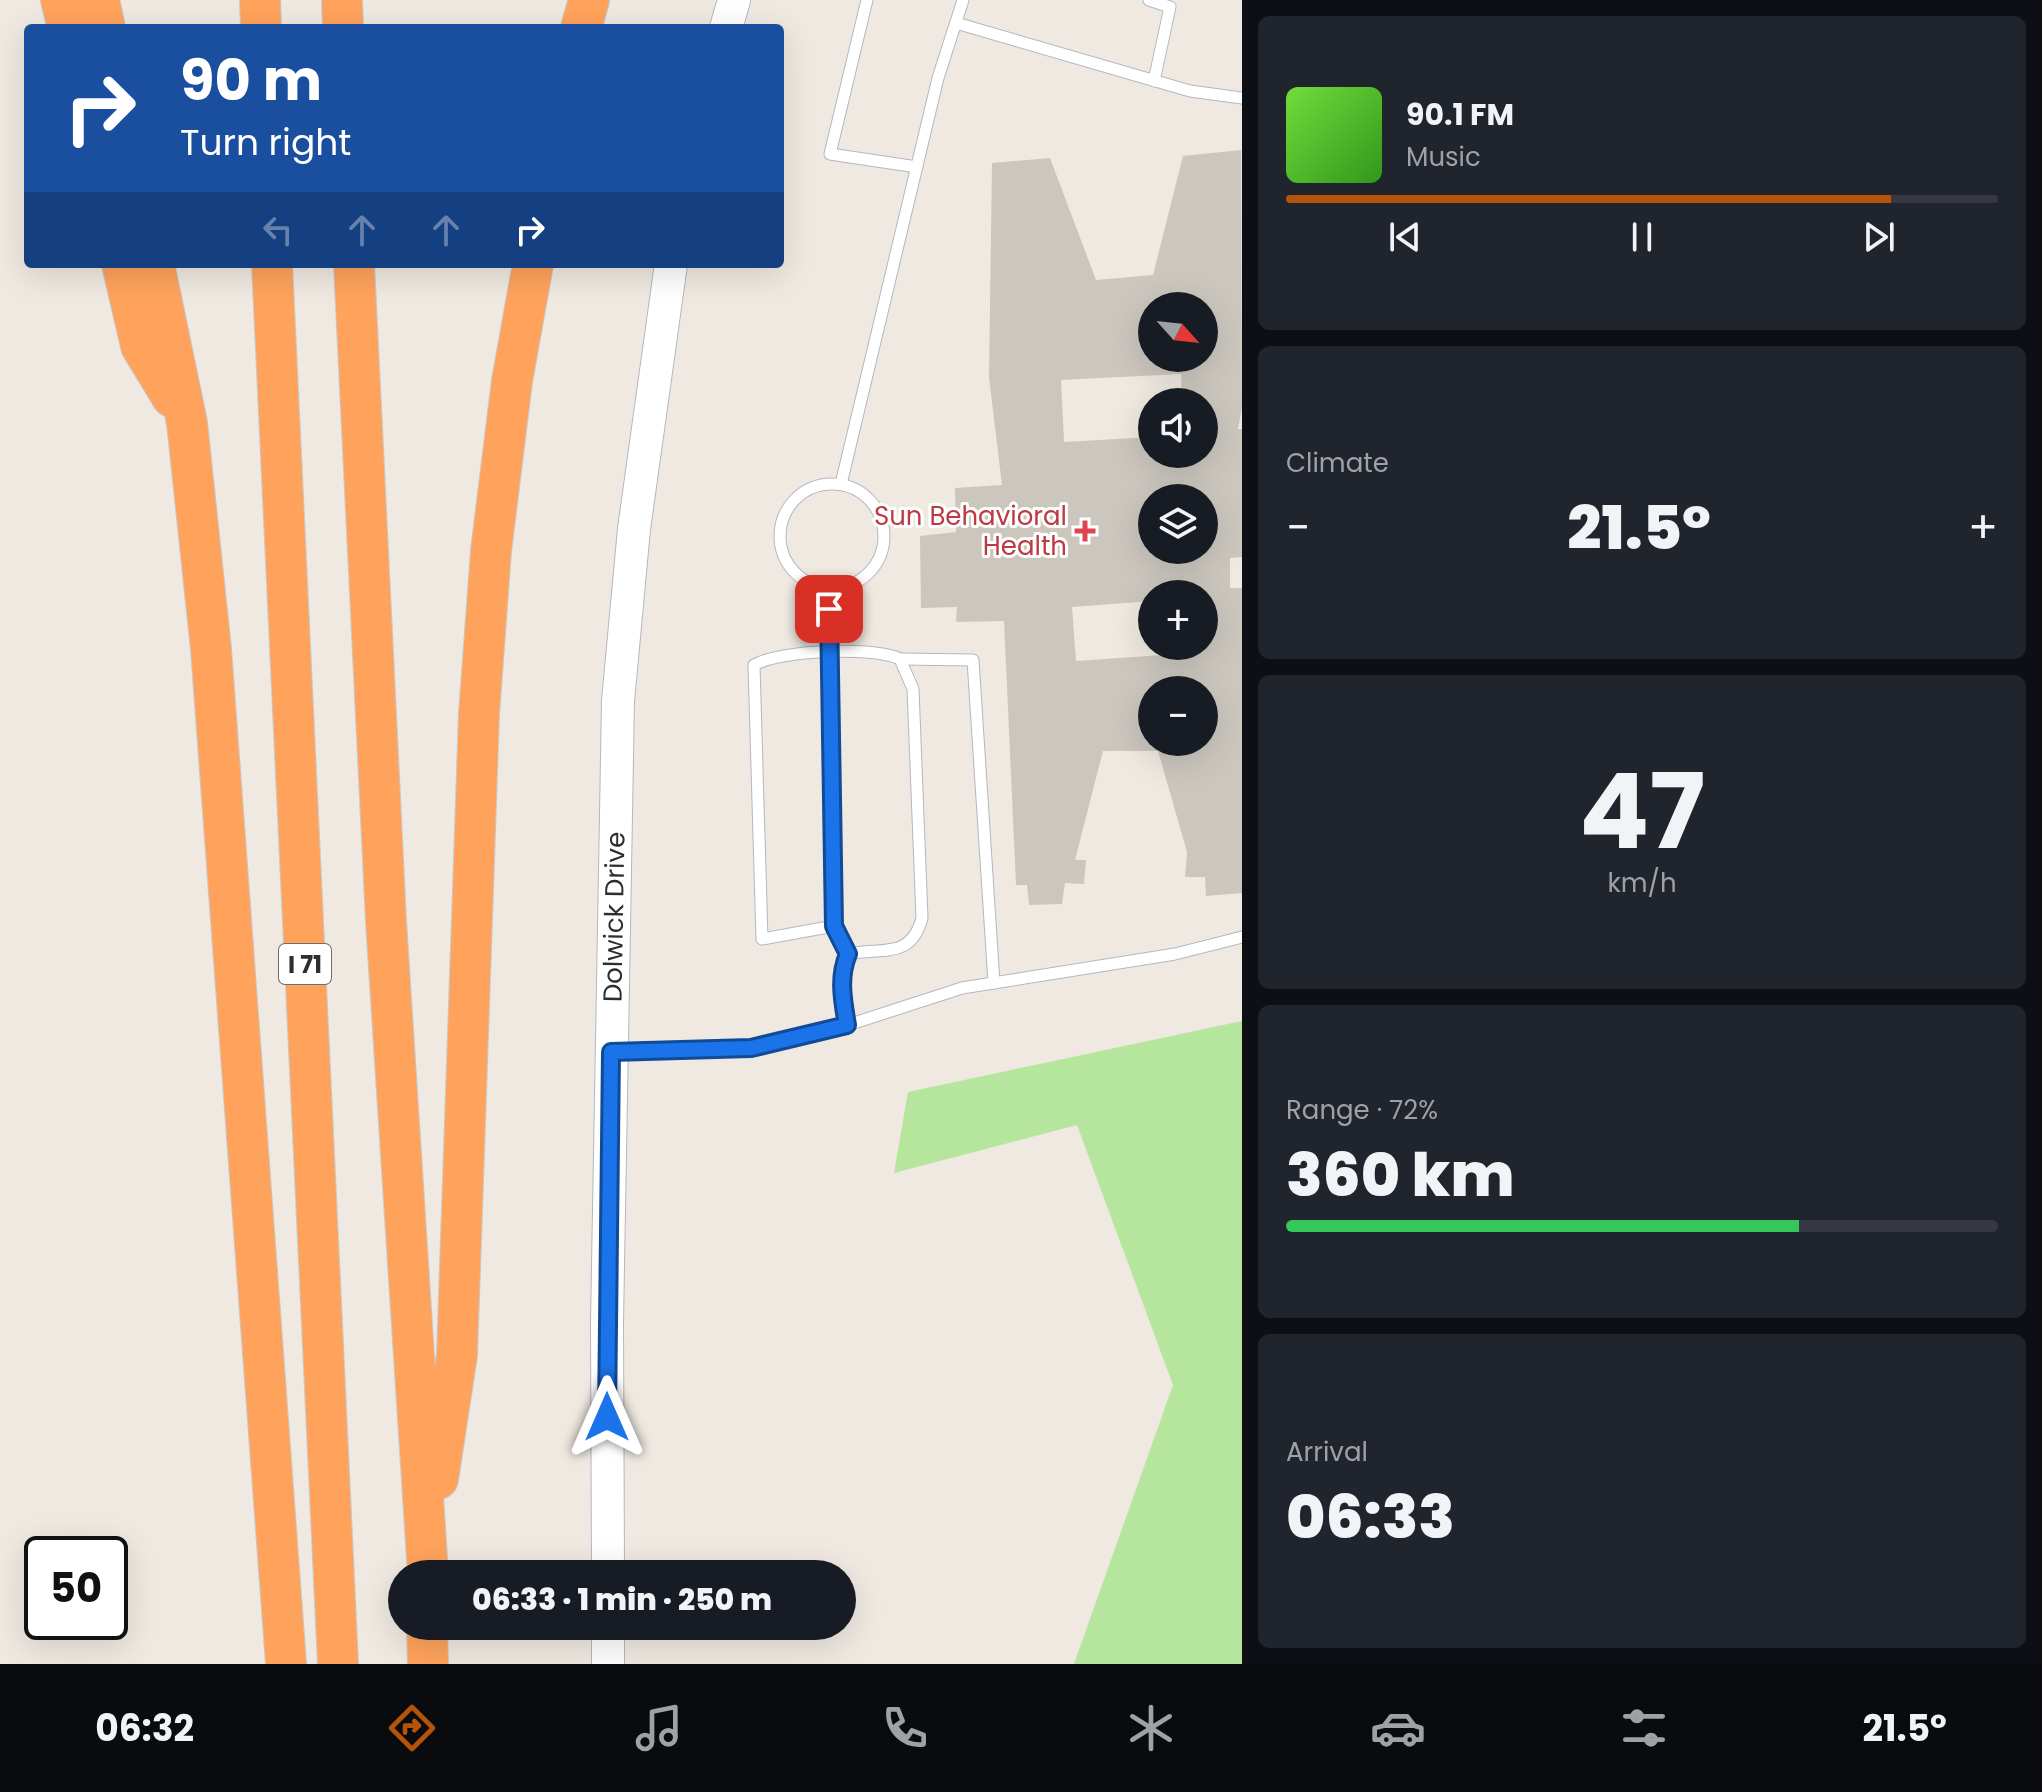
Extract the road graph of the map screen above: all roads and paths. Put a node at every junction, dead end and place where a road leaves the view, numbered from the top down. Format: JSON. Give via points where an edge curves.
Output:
{"nodes":[{"id":1,"x":61,"y":0,"type":"edge"},
{"id":2,"x":99,"y":0,"type":"edge"},
{"id":3,"x":260,"y":0,"type":"edge"},
{"id":4,"x":342,"y":0,"type":"edge"},
{"id":5,"x":589,"y":0,"type":"edge"},
{"id":6,"x":734,"y":0,"type":"edge"},
{"id":7,"x":867,"y":0,"type":"edge"},
{"id":8,"x":963,"y":0,"type":"edge"},
{"id":9,"x":1149,"y":0,"type":"edge"},
{"id":10,"x":956,"y":23,"type":"junction"},
{"id":11,"x":67,"y":24,"type":"edge"},
{"id":12,"x":104,"y":24,"type":"edge"},
{"id":13,"x":261,"y":24,"type":"edge"},
{"id":14,"x":343,"y":24,"type":"edge"},
{"id":15,"x":582,"y":24,"type":"edge"},
{"id":16,"x":727,"y":24,"type":"edge"},
{"id":17,"x":1154,"y":81,"type":"junction"},
{"id":18,"x":1242,"y":98,"type":"edge"},
{"id":19,"x":917,"y":167,"type":"junction"},
{"id":20,"x":123,"y":268,"type":"edge"},
{"id":21,"x":155,"y":268,"type":"edge"},
{"id":22,"x":272,"y":268,"type":"edge"},
{"id":23,"x":354,"y":268,"type":"edge"},
{"id":24,"x":532,"y":268,"type":"edge"},
{"id":25,"x":670,"y":268,"type":"edge"},
{"id":26,"x":187,"y":423,"type":"junction"},
{"id":27,"x":841,"y":484,"type":"junction"},
{"id":28,"x":829,"y":588,"type":"junction"},
{"id":29,"x":830,"y":653,"type":"junction"},
{"id":30,"x":900,"y":659,"type":"junction"},
{"id":31,"x":834,"y":926,"type":"junction"},
{"id":32,"x":1242,"y":937,"type":"edge"},
{"id":33,"x":848,"y":954,"type":"junction"},
{"id":34,"x":994,"y":983,"type":"junction"},
{"id":35,"x":847,"y":1025,"type":"junction"},
{"id":36,"x":611,"y":1052,"type":"junction"},
{"id":37,"x":428,"y":1560,"type":"edge"},
{"id":38,"x":428,"y":1560,"type":"edge"},
{"id":39,"x":608,"y":1560,"type":"edge"},
{"id":40,"x":427,"y":1640,"type":"edge"},
{"id":41,"x":608,"y":1640,"type":"edge"},
{"id":42,"x":286,"y":1664,"type":"edge"},
{"id":43,"x":338,"y":1664,"type":"edge"},
{"id":44,"x":428,"y":1664,"type":"edge"},
{"id":45,"x":608,"y":1664,"type":"edge"}],
"edges":[{"from":1,"to":11,"type":"highway"},
{"from":2,"to":12,"type":"highway"},
{"from":3,"to":13,"type":"highway"},
{"from":4,"to":14,"type":"highway"},
{"from":5,"to":15,"type":"highway"},
{"from":6,"to":16,"type":"main road"},
{"from":7,"to":19,"type":"lane","via":[[830,154]]},
{"from":8,"to":10,"type":"lane"},
{"from":9,"to":17,"type":"lane","via":[[1170,7]]},
{"from":10,"to":17,"type":"lane"},
{"from":10,"to":19,"type":"lane"},
{"from":17,"to":18,"type":"lane"},
{"from":19,"to":27,"type":"lane"},
{"from":20,"to":26,"type":"highway","via":[[141,346]]},
{"from":21,"to":26,"type":"highway"},
{"from":22,"to":43,"type":"highway","number":"I 71"},
{"from":23,"to":37,"type":"highway","via":[[407,1284]]},
{"from":24,"to":38,"type":"highway","via":[[491,551],[479,714],[457,1355]]},
{"from":25,"to":36,"type":"main road","name":"Dolwick Drive","via":[[636,514],[618,701]]},
{"from":26,"to":42,"type":"highway","via":[[225,806]]},
{"from":27,"to":28,"type":"lane","via":[[870,499],[885,529],[884,546],[868,574],[854,584]]},
{"from":27,"to":28,"type":"lane","via":[[806,490],[783,517],[780,535],[791,569],[804,581]]},
{"from":28,"to":29,"type":"lane"},
{"from":29,"to":30,"type":"lane","via":[[876,652]]},
{"from":29,"to":31,"type":"lane"},
{"from":29,"to":31,"type":"lane","via":[[766,658],[754,665],[752,679],[762,939]]},
{"from":30,"to":33,"type":"lane","via":[[913,689],[922,918],[914,939],[904,947]]},
{"from":30,"to":34,"type":"lane","via":[[973,660]]},
{"from":31,"to":33,"type":"lane"},
{"from":32,"to":34,"type":"lane","via":[[1175,954]]},
{"from":33,"to":35,"type":"lane","via":[[842,967]]},
{"from":34,"to":35,"type":"lane"},
{"from":35,"to":36,"type":"lane","via":[[751,1048]]},
{"from":36,"to":39,"type":"main road","name":"Dolwick Drive"},
{"from":40,"to":44,"type":"highway"},
{"from":41,"to":45,"type":"main road"}]}
